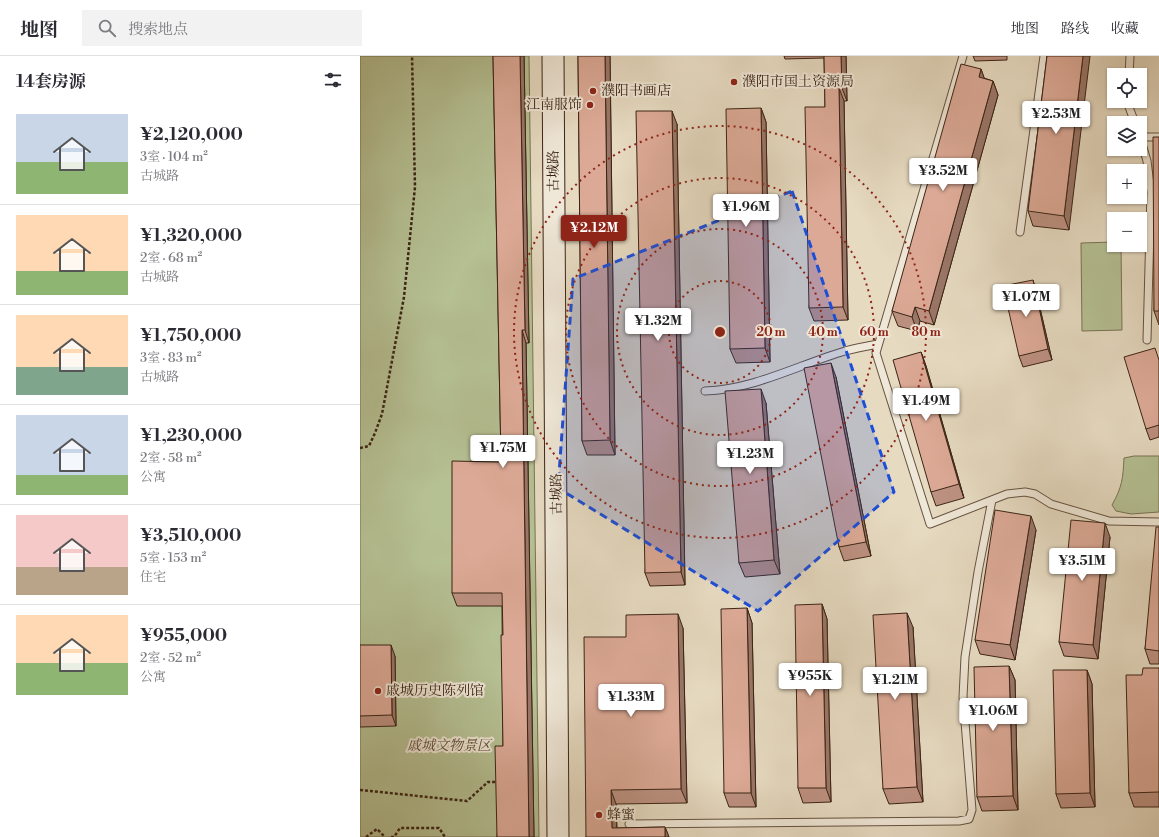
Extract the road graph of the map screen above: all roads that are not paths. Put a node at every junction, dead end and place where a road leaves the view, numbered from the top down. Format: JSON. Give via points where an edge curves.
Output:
{"nodes":[{"id":1,"x":552,"y":56,"type":"edge"},
{"id":2,"x":963,"y":56,"type":"edge"},
{"id":3,"x":1044,"y":56,"type":"edge"},
{"id":4,"x":1130,"y":56,"type":"edge"},
{"id":5,"x":1130,"y":68,"type":"edge"},
{"id":6,"x":1147,"y":137,"type":"edge"},
{"id":7,"x":1159,"y":137,"type":"edge"},
{"id":8,"x":1146,"y":156,"type":"edge"},
{"id":9,"x":1020,"y":232,"type":"dead end"},
{"id":10,"x":1148,"y":340,"type":"dead end"},
{"id":11,"x":878,"y":344,"type":"junction"},
{"id":12,"x":705,"y":391,"type":"dead end"},
{"id":13,"x":992,"y":500,"type":"junction"},
{"id":14,"x":1159,"y":522,"type":"edge"},
{"id":15,"x":629,"y":824,"type":"dead end"},
{"id":16,"x":558,"y":837,"type":"edge"}],
"edges":[{"from":1,"to":16,"type":"street","name":"古城路"},
{"from":2,"to":11,"type":"lane"},
{"from":3,"to":9,"type":"lane"},
{"from":4,"to":5,"type":"lane"},
{"from":6,"to":7,"type":"lane"},
{"from":8,"to":10,"type":"lane","via":[[1151,192]]},
{"from":11,"to":12,"type":"lane","via":[[846,351],[747,386]]},
{"from":11,"to":13,"type":"lane","via":[[876,353],[930,524]]},
{"from":13,"to":14,"type":"lane","via":[[1007,494],[1025,492],[1035,494],[1051,504],[1110,520]]},
{"from":13,"to":15,"type":"lane","via":[[965,657],[963,697],[972,810],[969,819]]}]}
